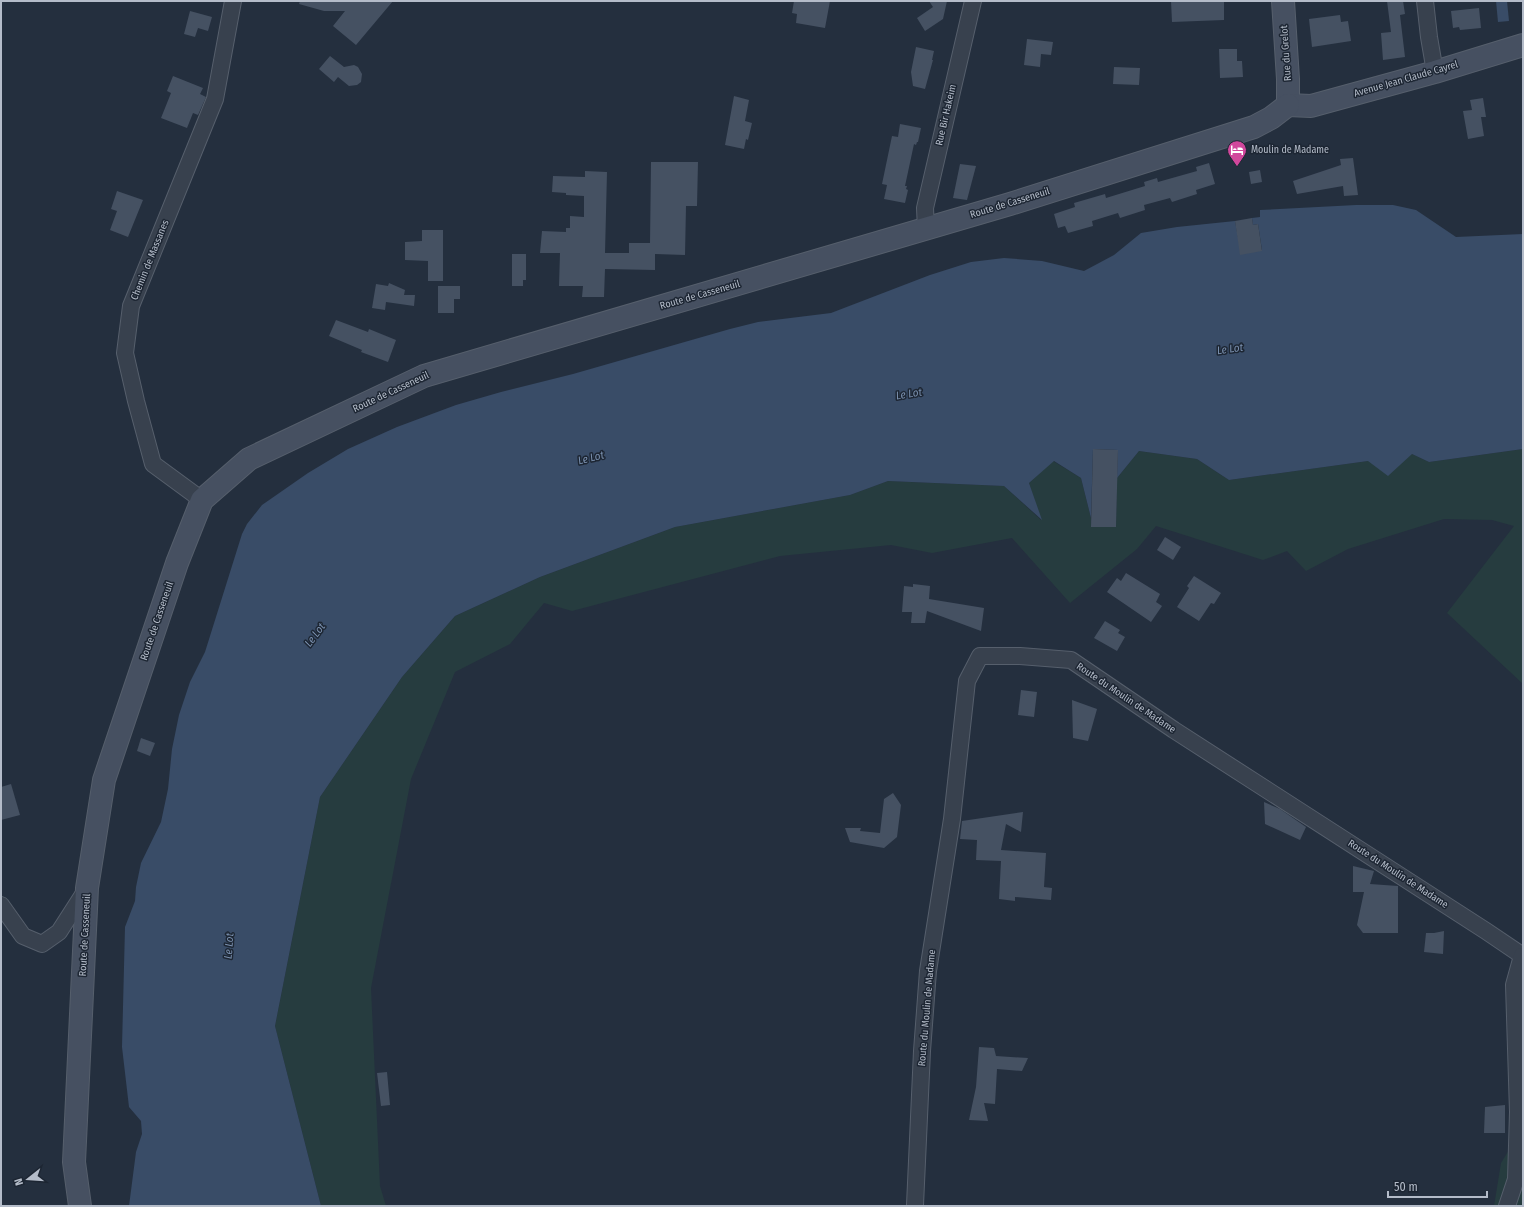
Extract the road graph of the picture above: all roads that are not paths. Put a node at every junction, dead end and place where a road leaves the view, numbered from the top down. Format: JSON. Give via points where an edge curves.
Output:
{"nodes":[{"id":1,"x":233,"y":1,"type":"edge"},
{"id":2,"x":973,"y":1,"type":"edge"},
{"id":3,"x":1283,"y":1,"type":"edge"},
{"id":4,"x":1425,"y":1,"type":"edge"},
{"id":5,"x":1523,"y":45,"type":"edge"},
{"id":6,"x":1436,"y":72,"type":"junction"},
{"id":7,"x":1288,"y":105,"type":"junction"},
{"id":8,"x":926,"y":229,"type":"junction"},
{"id":9,"x":202,"y":500,"type":"junction"},
{"id":10,"x":87,"y":888,"type":"junction"},
{"id":11,"x":1,"y":905,"type":"edge"},
{"id":12,"x":1523,"y":956,"type":"edge"},
{"id":13,"x":916,"y":1205,"type":"dead end"},
{"id":14,"x":80,"y":1206,"type":"edge"},
{"id":15,"x":1507,"y":1206,"type":"edge"}],
"edges":[{"from":1,"to":9,"type":"street","name":"Chemin de Massanes","via":[[214,99],[131,306],[125,353],[153,464]]},
{"from":2,"to":8,"type":"street","name":"Rue Bir Hakeim","via":[[925,208]]},
{"from":3,"to":7,"type":"main road","name":"Rue du Grelot"},
{"from":4,"to":6,"type":"street"},
{"from":5,"to":6,"type":"main road","name":"Avenue Jean Claude Cayrel"},
{"from":6,"to":7,"type":"main road","name":"Avenue Jean Claude Cayrel","via":[[1311,106]]},
{"from":7,"to":8,"type":"main road","name":"Route de Casseneuil","via":[[1254,127]]},
{"from":8,"to":9,"type":"main road","name":"Route de Casseneuil","via":[[424,376],[250,459]]},
{"from":9,"to":10,"type":"main road","name":"Route de Casseneuil","via":[[177,563],[104,780]]},
{"from":10,"to":11,"type":"street","via":[[59,932],[42,944],[23,936]]},
{"from":10,"to":14,"type":"main road","name":"Route de Casseneuil","via":[[74,1162]]},
{"from":12,"to":13,"type":"street","name":"Route du Moulin de Madame","via":[[1174,730],[1071,660],[980,656],[967,681],[952,819],[928,971]]},
{"from":12,"to":15,"type":"street","via":[[1514,985],[1518,1112],[1516,1179]]}]}
